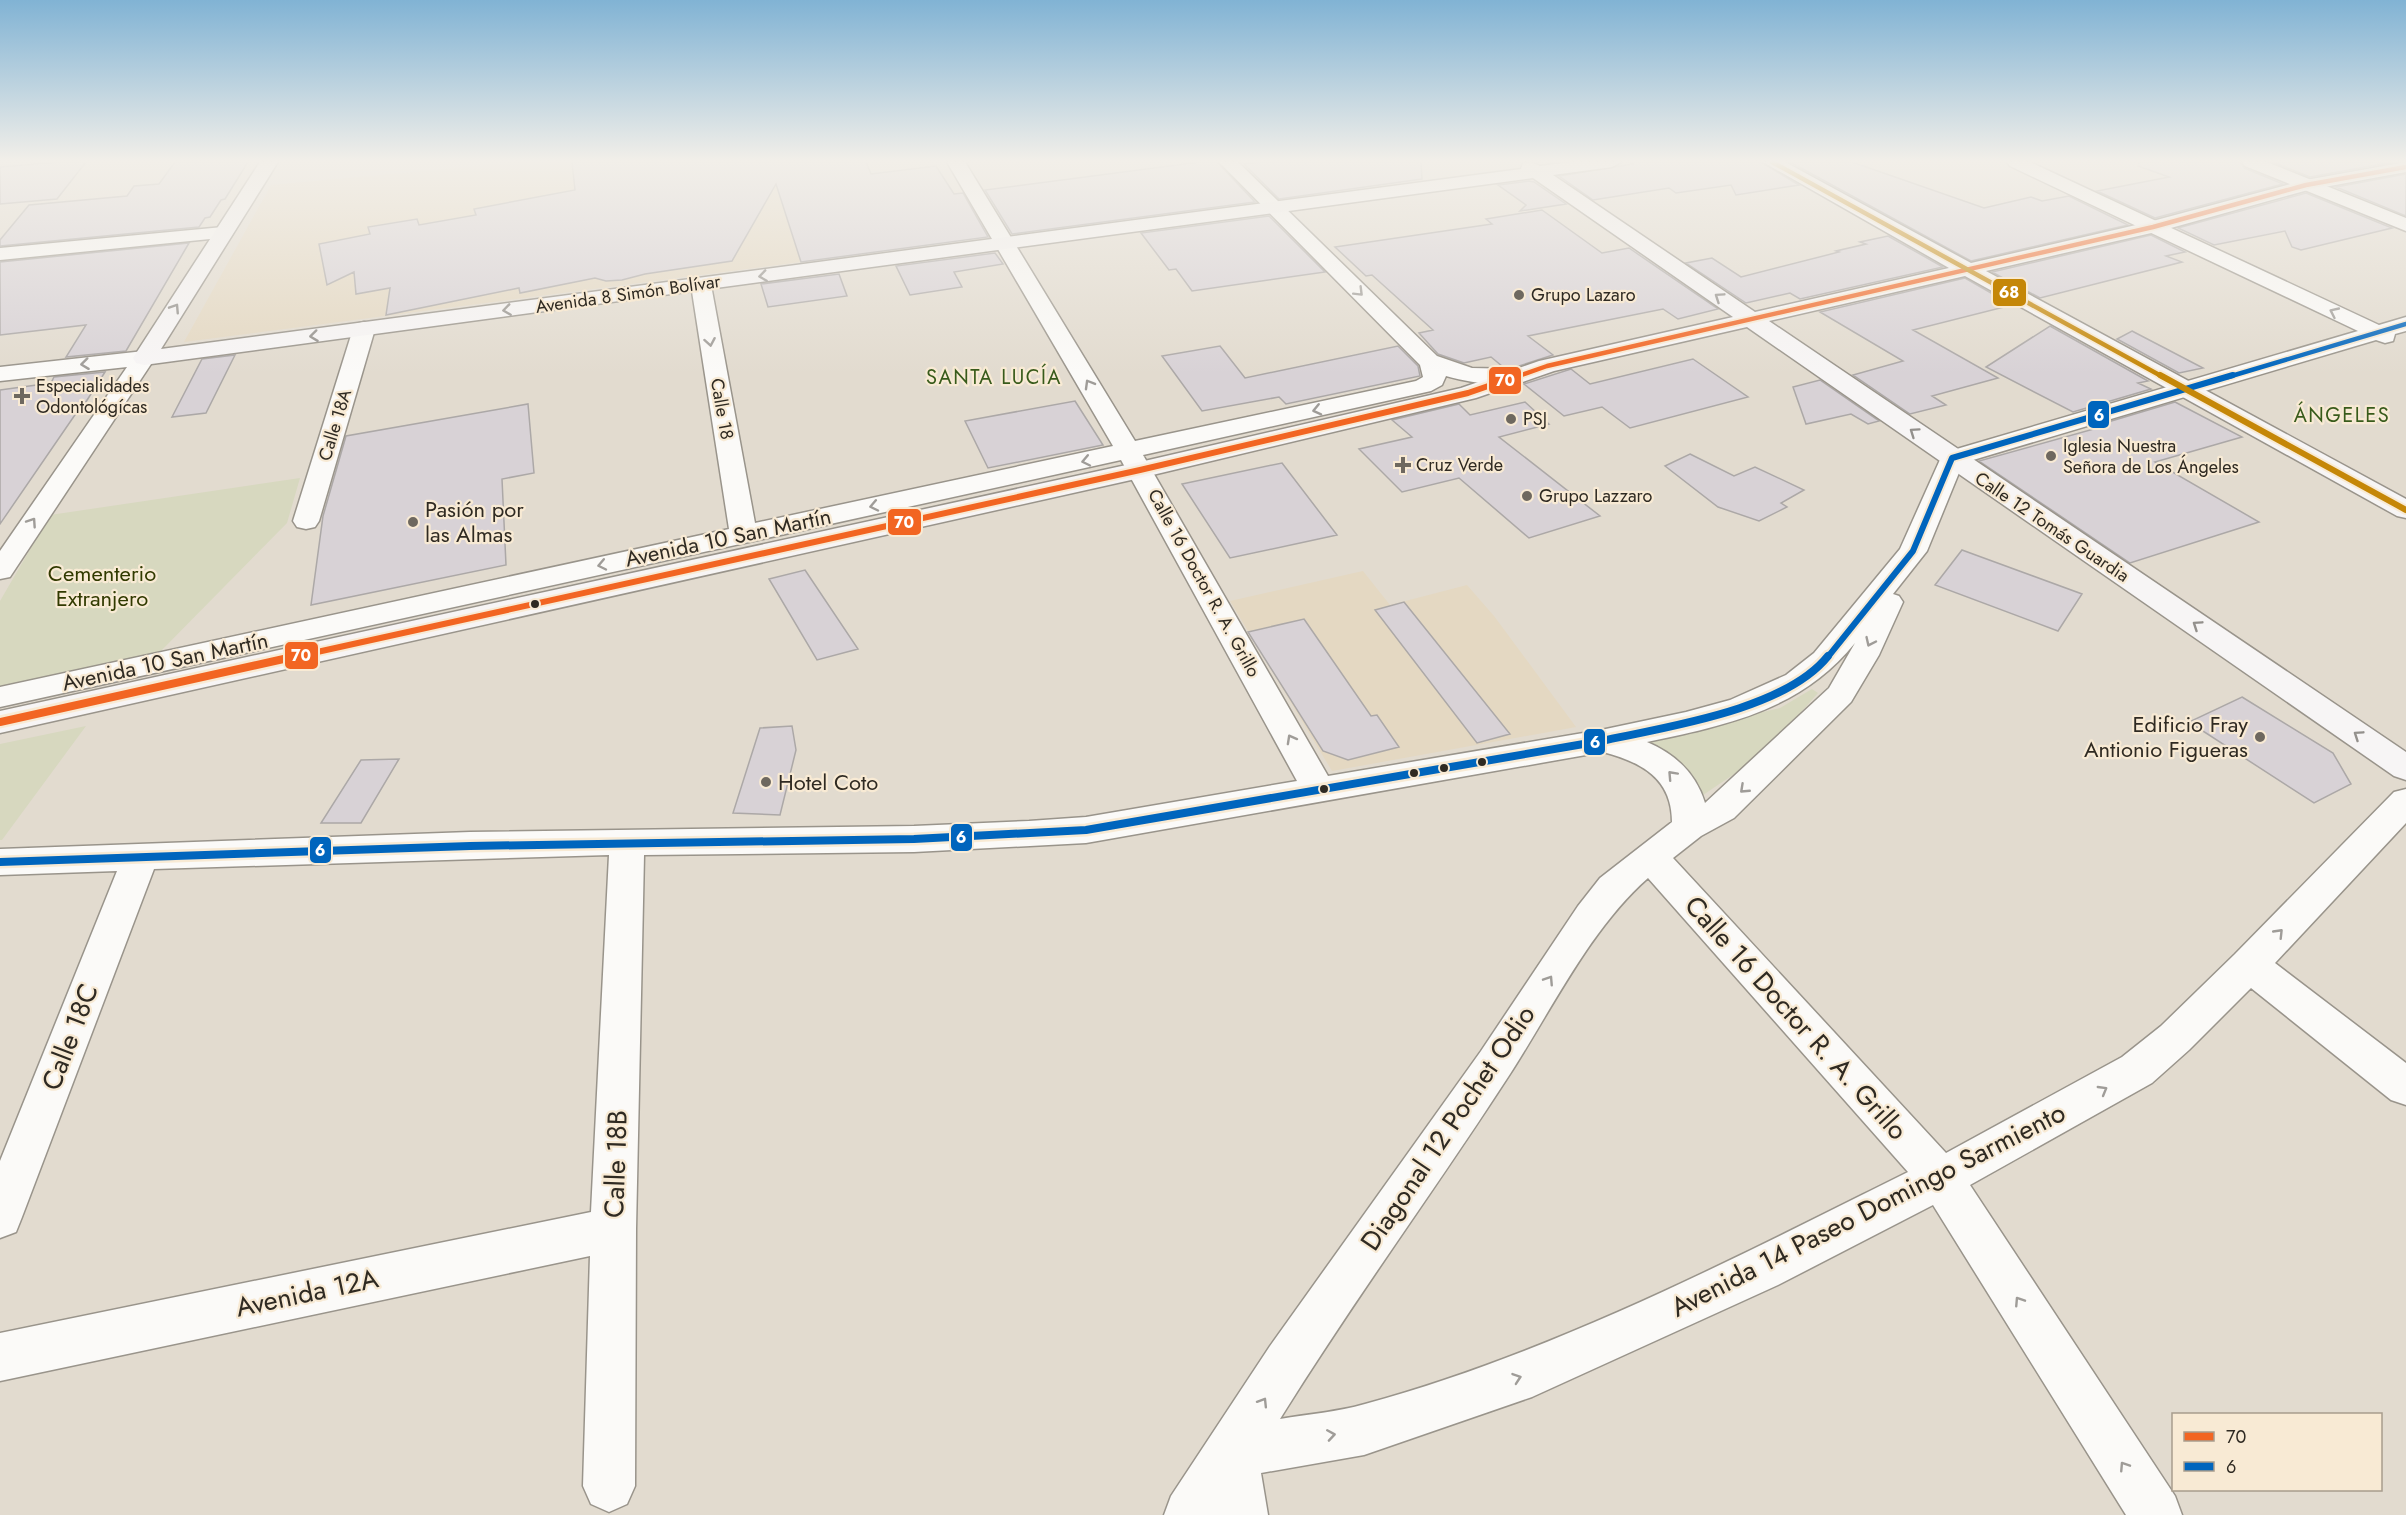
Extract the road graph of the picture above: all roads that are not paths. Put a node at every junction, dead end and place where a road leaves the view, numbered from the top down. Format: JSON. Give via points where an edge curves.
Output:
{"nodes":[{"id":1,"x":224,"y":232,"type":"edge"},
{"id":2,"x":217,"y":233,"type":"edge"},
{"id":3,"x":1000,"y":233,"type":"edge"},
{"id":4,"x":1069,"y":233,"type":"edge"},
{"id":5,"x":1300,"y":233,"type":"edge"},
{"id":6,"x":1625,"y":233,"type":"edge"},
{"id":7,"x":1899,"y":233,"type":"edge"},
{"id":8,"x":2129,"y":233,"type":"edge"},
{"id":9,"x":2165,"y":233,"type":"edge"},
{"id":10,"x":1005,"y":241,"type":"junction"},
{"id":11,"x":0,"y":254,"type":"edge"},
{"id":12,"x":1968,"y":271,"type":"junction"},
{"id":13,"x":700,"y":285,"type":"junction"},
{"id":14,"x":1751,"y":319,"type":"junction"},
{"id":15,"x":2406,"y":324,"type":"edge"},
{"id":16,"x":364,"y":329,"type":"junction"},
{"id":17,"x":2376,"y":332,"type":"junction"},
{"id":18,"x":2406,"y":346,"type":"edge"},
{"id":19,"x":144,"y":358,"type":"junction"},
{"id":20,"x":1429,"y":361,"type":"junction"},
{"id":21,"x":0,"y":374,"type":"edge"},
{"id":22,"x":1517,"y":376,"type":"junction"},
{"id":23,"x":2187,"y":390,"type":"junction"},
{"id":24,"x":1952,"y":458,"type":"junction"},
{"id":25,"x":1134,"y":461,"type":"junction"},
{"id":26,"x":2406,"y":510,"type":"edge"},
{"id":27,"x":306,"y":521,"type":"dead end"},
{"id":28,"x":743,"y":533,"type":"junction"},
{"id":29,"x":8,"y":546,"type":"edge"},
{"id":30,"x":1913,"y":551,"type":"junction"},
{"id":31,"x":0,"y":571,"type":"edge"},
{"id":32,"x":0,"y":697,"type":"edge"},
{"id":33,"x":0,"y":722,"type":"edge"},
{"id":34,"x":1601,"y":741,"type":"junction"},
{"id":35,"x":2406,"y":768,"type":"edge"},
{"id":36,"x":1319,"y":790,"type":"junction"},
{"id":37,"x":2406,"y":801,"type":"edge"},
{"id":38,"x":1689,"y":827,"type":"junction"},
{"id":39,"x":627,"y":842,"type":"junction"},
{"id":40,"x":141,"y":856,"type":"junction"},
{"id":41,"x":1650,"y":856,"type":"junction"},
{"id":42,"x":0,"y":862,"type":"edge"},
{"id":43,"x":2249,"y":965,"type":"junction"},
{"id":44,"x":2406,"y":1088,"type":"edge"},
{"id":45,"x":1941,"y":1178,"type":"junction"},
{"id":46,"x":0,"y":1217,"type":"edge"},
{"id":47,"x":614,"y":1229,"type":"junction"},
{"id":48,"x":0,"y":1358,"type":"edge"},
{"id":49,"x":1232,"y":1452,"type":"junction"},
{"id":50,"x":609,"y":1486,"type":"dead end"},
{"id":51,"x":1190,"y":1515,"type":"edge"},
{"id":52,"x":1242,"y":1515,"type":"edge"},
{"id":53,"x":2156,"y":1515,"type":"edge"}],
"edges":[{"from":19,"to":1,"type":"street","one_way":true},
{"from":2,"to":11,"type":"street"},
{"from":3,"to":10,"type":"street","name":"Calle 16 Doctor R. A. Grillo"},
{"from":4,"to":10,"type":"street","name":"Avenida 8 Simón Bolívar"},
{"from":5,"to":20,"type":"street","one_way":true},
{"from":14,"to":6,"type":"street","name":"Calle 12 Tomás Guardia","one_way":true},
{"from":7,"to":12,"type":"street"},
{"from":8,"to":12,"type":"street","name":"Avenida 10 San Martín"},
{"from":17,"to":9,"type":"street","one_way":true},
{"from":10,"to":13,"type":"street","name":"Avenida 8 Simón Bolívar","one_way":true},
{"from":25,"to":10,"type":"street","name":"Calle 16 Doctor R. A. Grillo","one_way":true},
{"from":12,"to":14,"type":"street","name":"Avenida 10 San Martín"},
{"from":12,"to":23,"type":"street"},
{"from":13,"to":16,"type":"street","name":"Avenida 8 Simón Bolívar","one_way":true},
{"from":13,"to":28,"type":"street","name":"Calle 18","one_way":true},
{"from":14,"to":22,"type":"street","name":"Avenida 10 San Martín"},
{"from":24,"to":14,"type":"street","name":"Calle 12 Tomás Guardia","one_way":true},
{"from":15,"to":17,"type":"street"},
{"from":16,"to":19,"type":"street","name":"Avenida 8 Simón Bolívar","one_way":true},
{"from":16,"to":27,"type":"street","name":"Calle 18A"},
{"from":17,"to":18,"type":"street"},
{"from":17,"to":23,"type":"street"},
{"from":19,"to":21,"type":"street","name":"Avenida 8 Simón Bolívar","one_way":true},
{"from":29,"to":19,"type":"street","one_way":true},
{"from":20,"to":22,"type":"street","via":[[1474,377]]},
{"from":20,"to":25,"type":"street","name":"Avenida 10 San Martín","one_way":true,"via":[[1435,371],[1434,380],[1423,386]]},
{"from":22,"to":25,"type":"street","name":"Avenida 10 San Martín","via":[[1458,395]]},
{"from":23,"to":24,"type":"street"},
{"from":23,"to":26,"type":"street"},
{"from":24,"to":30,"type":"street"},
{"from":35,"to":24,"type":"street","name":"Calle 12 Tomás Guardia","one_way":true},
{"from":25,"to":28,"type":"street","name":"Avenida 10 San Martín","one_way":true},
{"from":25,"to":33,"type":"street","name":"Avenida 10 San Martín"},
{"from":36,"to":25,"type":"street","name":"Calle 16 Doctor R. A. Grillo","one_way":true},
{"from":28,"to":32,"type":"street","name":"Avenida 10 San Martín","one_way":true},
{"from":29,"to":31,"type":"street"},
{"from":30,"to":34,"type":"street","via":[[1825,660],[1797,682],[1741,708]]},
{"from":30,"to":38,"type":"street","name":"Diagonal 12 Pochet Odio","one_way":true,"via":[[1864,655],[1840,695],[1722,809]]},
{"from":34,"to":36,"type":"street"},
{"from":38,"to":34,"type":"street","one_way":true,"via":[[1691,808],[1685,790],[1671,772],[1627,746]]},
{"from":36,"to":39,"type":"street","via":[[1050,834]]},
{"from":43,"to":37,"type":"street","name":"Avenida 14 Paseo Domingo Sarmiento","one_way":true},
{"from":38,"to":41,"type":"street","name":"Diagonal 12 Pochet Odio"},
{"from":39,"to":40,"type":"street"},
{"from":39,"to":47,"type":"street","name":"Calle 18B"},
{"from":40,"to":42,"type":"street"},
{"from":40,"to":46,"type":"street","name":"Calle 18C"},
{"from":41,"to":45,"type":"street","name":"Calle 16 Doctor R. A. Grillo"},
{"from":49,"to":41,"type":"street","name":"Diagonal 12 Pochet Odio","one_way":true,"via":[[1287,1363],[1591,916],[1613,888]]},
{"from":43,"to":44,"type":"street"},
{"from":45,"to":43,"type":"street","name":"Avenida 14 Paseo Domingo Sarmiento","one_way":true,"via":[[2137,1070]]},
{"from":49,"to":45,"type":"street","name":"Avenida 14 Paseo Domingo Sarmiento","one_way":true,"via":[[1364,1430],[1532,1373],[1762,1269]]},
{"from":53,"to":45,"type":"street","name":"Calle 16 Doctor R. A. Grillo","one_way":true},
{"from":47,"to":48,"type":"street","name":"Avenida 12A"},
{"from":47,"to":50,"type":"street","name":"Calle 18B"},
{"from":49,"to":51,"type":"street","name":"Diagonal 12 Pochet Odio"},
{"from":49,"to":52,"type":"street"}]}
